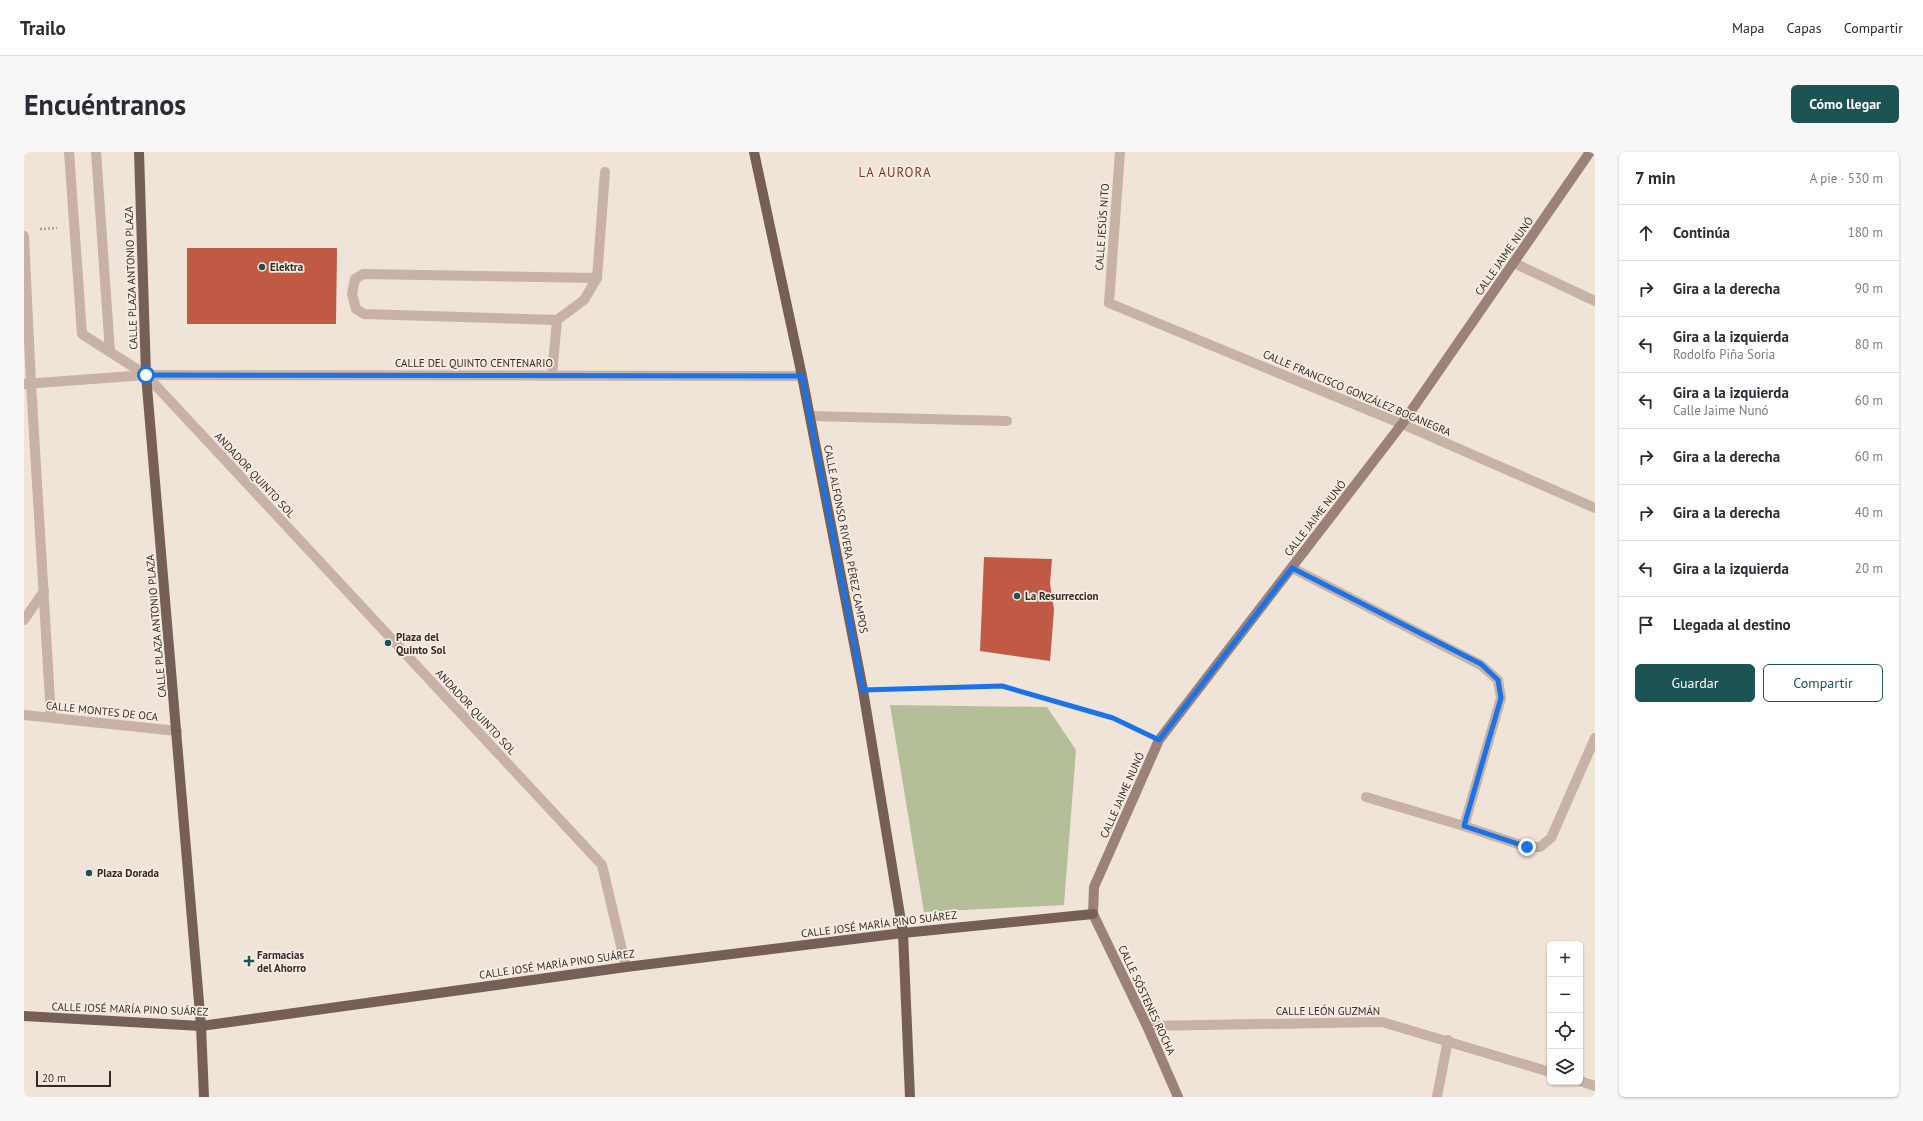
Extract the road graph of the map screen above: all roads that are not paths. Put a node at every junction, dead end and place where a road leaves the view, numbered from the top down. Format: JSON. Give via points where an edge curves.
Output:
{"nodes":[{"id":1,"x":68,"y":152,"type":"edge"},
{"id":2,"x":96,"y":152,"type":"edge"},
{"id":3,"x":139,"y":152,"type":"edge"},
{"id":4,"x":754,"y":152,"type":"edge"},
{"id":5,"x":1120,"y":152,"type":"edge"},
{"id":6,"x":1590,"y":152,"type":"edge"},
{"id":7,"x":605,"y":172,"type":"dead end"},
{"id":8,"x":24,"y":236,"type":"edge"},
{"id":9,"x":1514,"y":263,"type":"junction"},
{"id":10,"x":597,"y":278,"type":"junction"},
{"id":11,"x":1595,"y":300,"type":"edge"},
{"id":12,"x":1109,"y":303,"type":"joint"},
{"id":13,"x":556,"y":320,"type":"junction"},
{"id":14,"x":27,"y":352,"type":"edge"},
{"id":15,"x":110,"y":352,"type":"junction"},
{"id":16,"x":146,"y":375,"type":"junction"},
{"id":17,"x":552,"y":376,"type":"junction"},
{"id":18,"x":802,"y":376,"type":"junction"},
{"id":19,"x":27,"y":383,"type":"edge"},
{"id":20,"x":810,"y":416,"type":"junction"},
{"id":21,"x":1007,"y":421,"type":"dead end"},
{"id":22,"x":1402,"y":424,"type":"junction"},
{"id":23,"x":1595,"y":508,"type":"edge"},
{"id":24,"x":1292,"y":568,"type":"junction"},
{"id":25,"x":44,"y":592,"type":"junction"},
{"id":26,"x":24,"y":620,"type":"edge"},
{"id":27,"x":24,"y":715,"type":"edge"},
{"id":28,"x":51,"y":717,"type":"junction"},
{"id":29,"x":177,"y":731,"type":"junction"},
{"id":30,"x":1595,"y":738,"type":"edge"},
{"id":31,"x":1366,"y":797,"type":"dead end"},
{"id":32,"x":1464,"y":826,"type":"junction"},
{"id":33,"x":1093,"y":914,"type":"junction"},
{"id":34,"x":903,"y":932,"type":"junction"},
{"id":35,"x":626,"y":967,"type":"junction"},
{"id":36,"x":24,"y":1016,"type":"edge"},
{"id":37,"x":201,"y":1026,"type":"junction"},
{"id":38,"x":1147,"y":1026,"type":"junction"},
{"id":39,"x":1448,"y":1040,"type":"junction"},
{"id":40,"x":1547,"y":1071,"type":"edge"},
{"id":41,"x":1583,"y":1082,"type":"edge"},
{"id":42,"x":1595,"y":1086,"type":"edge"},
{"id":43,"x":204,"y":1097,"type":"edge"},
{"id":44,"x":910,"y":1097,"type":"edge"},
{"id":45,"x":1178,"y":1097,"type":"edge"},
{"id":46,"x":1437,"y":1097,"type":"edge"}],
"edges":[{"from":1,"to":15,"type":"street","name":"ANDADOR QUINTO SOL","via":[[82,334]]},
{"from":2,"to":15,"type":"street"},
{"from":3,"to":16,"type":"main road","name":"CALLE PLAZA ANTONIO PLAZA"},
{"from":4,"to":18,"type":"main road","name":"CALLE ALFONSO RIVERA PÉREZ CAMPOS"},
{"from":5,"to":12,"type":"street","name":"CALLE JESÚS NITO"},
{"from":6,"to":9,"type":"main road","name":"CALLE JAIME NUNÓ"},
{"from":7,"to":10,"type":"street"},
{"from":8,"to":14,"type":"street"},
{"from":9,"to":11,"type":"street"},
{"from":9,"to":22,"type":"main road","name":"CALLE JAIME NUNÓ"},
{"from":10,"to":13,"type":"street","via":[[584,300]]},
{"from":10,"to":13,"type":"street","via":[[363,274],[355,279],[352,294],[356,309],[364,314]]},
{"from":12,"to":22,"type":"street","name":"CALLE FRANCISCO GONZÁLEZ BOCANEGRA"},
{"from":13,"to":17,"type":"street"},
{"from":14,"to":19,"type":"street"},
{"from":15,"to":16,"type":"street","name":"ANDADOR QUINTO SOL"},
{"from":16,"to":17,"type":"street","name":"CALLE DEL QUINTO CENTENARIO"},
{"from":16,"to":19,"type":"street","name":"CALLE DEL QUINTO CENTENARIO"},
{"from":16,"to":29,"type":"main road","name":"CALLE PLAZA ANTONIO PLAZA"},
{"from":16,"to":35,"type":"street","name":"ANDADOR QUINTO SOL","via":[[602,865]]},
{"from":17,"to":18,"type":"street","name":"CALLE DEL QUINTO CENTENARIO"},
{"from":18,"to":20,"type":"main road","name":"CALLE ALFONSO RIVERA PÉREZ CAMPOS"},
{"from":19,"to":25,"type":"street"},
{"from":20,"to":21,"type":"street"},
{"from":20,"to":34,"type":"main road","name":"CALLE ALFONSO RIVERA PÉREZ CAMPOS","via":[[863,690]]},
{"from":22,"to":23,"type":"street","name":"CALLE FRANCISCO GONZÁLEZ BOCANEGRA"},
{"from":22,"to":24,"type":"main road","name":"CALLE JAIME NUNÓ"},
{"from":24,"to":32,"type":"street","via":[[1481,664],[1498,680],[1501,698]]},
{"from":24,"to":33,"type":"main road","name":"CALLE JAIME NUNÓ","via":[[1159,740],[1094,887]]},
{"from":25,"to":26,"type":"street"},
{"from":25,"to":28,"type":"street"},
{"from":27,"to":28,"type":"street","name":"CALLE MONTES DE OCA"},
{"from":28,"to":29,"type":"street","name":"CALLE MONTES DE OCA"},
{"from":29,"to":37,"type":"main road","name":"CALLE PLAZA ANTONIO PLAZA"},
{"from":30,"to":32,"type":"street","via":[[1551,838],[1540,847],[1527,847]]},
{"from":31,"to":32,"type":"street"},
{"from":33,"to":34,"type":"main road","name":"CALLE JOSÉ MARÍA PINO SUÁREZ"},
{"from":33,"to":38,"type":"main road","name":"CALLE SÓSTENES ROCHA"},
{"from":34,"to":35,"type":"main road","name":"CALLE JOSÉ MARÍA PINO SUÁREZ"},
{"from":34,"to":44,"type":"main road","name":"CALLE ALFONSO RIVERA PÉREZ CAMPOS"},
{"from":35,"to":37,"type":"main road","name":"CALLE JOSÉ MARÍA PINO SUÁREZ"},
{"from":36,"to":37,"type":"main road","name":"CALLE JOSÉ MARÍA PINO SUÁREZ"},
{"from":37,"to":43,"type":"main road","name":"CALLE PLAZA ANTONIO PLAZA"},
{"from":38,"to":39,"type":"street","name":"CALLE LEÓN GUZMÁN","via":[[1382,1022]]},
{"from":38,"to":45,"type":"main road","name":"CALLE SÓSTENES ROCHA"},
{"from":39,"to":40,"type":"street","name":"CALLE LEÓN GUZMÁN"},
{"from":39,"to":46,"type":"street"},
{"from":41,"to":42,"type":"street"}]}
